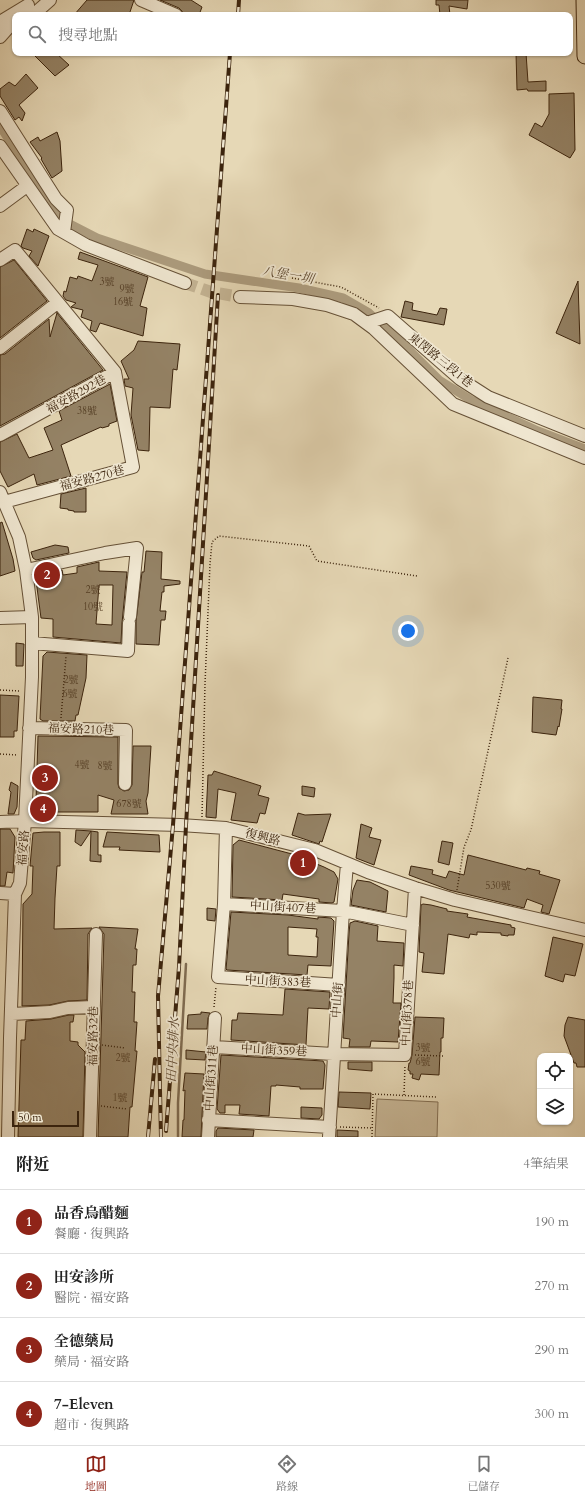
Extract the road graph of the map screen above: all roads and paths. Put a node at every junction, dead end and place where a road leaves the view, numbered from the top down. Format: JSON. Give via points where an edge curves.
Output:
{"nodes":[{"id":1,"x":50,"y":0,"type":"edge"},
{"id":2,"x":141,"y":0,"type":"edge"},
{"id":3,"x":584,"y":0,"type":"edge"},
{"id":4,"x":32,"y":6,"type":"edge"},
{"id":5,"x":20,"y":12,"type":"edge"},
{"id":6,"x":23,"y":12,"type":"edge"},
{"id":7,"x":169,"y":12,"type":"edge"},
{"id":8,"x":12,"y":16,"type":"edge"},
{"id":9,"x":0,"y":22,"type":"edge"},
{"id":10,"x":12,"y":24,"type":"edge"},
{"id":11,"x":12,"y":30,"type":"edge"},
{"id":12,"x":0,"y":38,"type":"edge"},
{"id":13,"x":585,"y":56,"type":"edge"},
{"id":14,"x":0,"y":111,"type":"edge"},
{"id":15,"x":0,"y":146,"type":"edge"},
{"id":16,"x":27,"y":186,"type":"junction"},
{"id":17,"x":0,"y":206,"type":"edge"},
{"id":18,"x":64,"y":232,"type":"junction"},
{"id":19,"x":0,"y":260,"type":"edge"},
{"id":20,"x":292,"y":278,"type":"dead end"},
{"id":21,"x":185,"y":283,"type":"tunnel mouth"},
{"id":22,"x":240,"y":297,"type":"tunnel mouth"},
{"id":23,"x":57,"y":303,"type":"junction"},
{"id":24,"x":388,"y":316,"type":"junction"},
{"id":25,"x":367,"y":323,"type":"junction"},
{"id":26,"x":0,"y":348,"type":"edge"},
{"id":27,"x":115,"y":372,"type":"junction"},
{"id":28,"x":0,"y":435,"type":"edge"},
{"id":29,"x":585,"y":436,"type":"edge"},
{"id":30,"x":585,"y":458,"type":"edge"},
{"id":31,"x":2,"y":501,"type":"edge"},
{"id":32,"x":26,"y":570,"type":"junction"},
{"id":33,"x":417,"y":576,"type":"dead end"},
{"id":34,"x":32,"y":617,"type":"junction"},
{"id":35,"x":0,"y":618,"type":"edge"},
{"id":36,"x":32,"y":643,"type":"junction"},
{"id":37,"x":66,"y":646,"type":"junction"},
{"id":38,"x":508,"y":658,"type":"dead end"},
{"id":39,"x":0,"y":690,"type":"edge"},
{"id":40,"x":32,"y":691,"type":"junction"},
{"id":41,"x":29,"y":728,"type":"junction"},
{"id":42,"x":60,"y":729,"type":"junction"},
{"id":43,"x":0,"y":754,"type":"edge"},
{"id":44,"x":28,"y":755,"type":"junction"},
{"id":45,"x":125,"y":784,"type":"dead end"},
{"id":46,"x":25,"y":821,"type":"junction"},
{"id":47,"x":0,"y":822,"type":"edge"},
{"id":48,"x":202,"y":827,"type":"junction"},
{"id":49,"x":226,"y":828,"type":"junction"},
{"id":50,"x":347,"y":864,"type":"junction"},
{"id":51,"x":415,"y":888,"type":"junction"},
{"id":52,"x":0,"y":893,"type":"edge"},
{"id":53,"x":15,"y":894,"type":"junction"},
{"id":54,"x":455,"y":900,"type":"junction"},
{"id":55,"x":224,"y":904,"type":"junction"},
{"id":56,"x":343,"y":911,"type":"junction"},
{"id":57,"x":413,"y":925,"type":"junction"},
{"id":58,"x":585,"y":930,"type":"edge"},
{"id":59,"x":96,"y":934,"type":"dead end"},
{"id":60,"x":218,"y":978,"type":"junction"},
{"id":61,"x":338,"y":985,"type":"junction"},
{"id":62,"x":93,"y":1006,"type":"junction"},
{"id":63,"x":12,"y":1014,"type":"junction"},
{"id":64,"x":214,"y":1018,"type":"joint"},
{"id":65,"x":5,"y":1037,"type":"edge"},
{"id":66,"x":92,"y":1044,"type":"junction"},
{"id":67,"x":214,"y":1047,"type":"junction"},
{"id":68,"x":124,"y":1048,"type":"dead end"},
{"id":69,"x":333,"y":1054,"type":"junction"},
{"id":70,"x":405,"y":1055,"type":"junction"},
{"id":71,"x":443,"y":1056,"type":"dead end"},
{"id":72,"x":404,"y":1095,"type":"junction"},
{"id":73,"x":436,"y":1097,"type":"dead end"},
{"id":74,"x":91,"y":1105,"type":"junction"},
{"id":75,"x":128,"y":1109,"type":"dead end"},
{"id":76,"x":208,"y":1120,"type":"junction"},
{"id":77,"x":372,"y":1128,"type":"junction"},
{"id":78,"x":330,"y":1132,"type":"edge"},
{"id":79,"x":8,"y":1137,"type":"edge"},
{"id":80,"x":90,"y":1137,"type":"edge"},
{"id":81,"x":208,"y":1137,"type":"edge"},
{"id":82,"x":372,"y":1137,"type":"edge"}],
"edges":[{"from":1,"to":4,"type":"street"},
{"from":2,"to":7,"type":"street"},
{"from":3,"to":13,"type":"main road"},
{"from":4,"to":5,"type":"street"},
{"from":4,"to":6,"type":"street"},
{"from":8,"to":9,"type":"street"},
{"from":10,"to":12,"type":"street"},
{"from":11,"to":12,"type":"street"},
{"from":14,"to":18,"type":"street","via":[[56,199],[67,210]]},
{"from":15,"to":16,"type":"street"},
{"from":16,"to":17,"type":"street"},
{"from":16,"to":18,"type":"street","via":[[58,230]]},
{"from":18,"to":21,"type":"street","via":[[86,245]]},
{"from":19,"to":23,"type":"street","name":"福安路292巷","via":[[14,250]]},
{"from":20,"to":24,"type":"path","via":[[341,287],[381,309]]},
{"from":22,"to":25,"type":"street","via":[[293,299],[327,305],[354,314]]},
{"from":23,"to":26,"type":"street"},
{"from":23,"to":27,"type":"street","name":"福安路292巷"},
{"from":24,"to":25,"type":"street"},
{"from":24,"to":29,"type":"street","name":"東閔路三段1巷","via":[[460,379],[482,393]]},
{"from":25,"to":30,"type":"street","via":[[453,404]]},
{"from":27,"to":28,"type":"street","name":"福安路292巷"},
{"from":27,"to":31,"type":"street","name":"福安路270巷","via":[[133,467]]},
{"from":31,"to":32,"type":"street","name":"福安路","via":[[18,537]]},
{"from":32,"to":34,"type":"street","name":"福安路"},
{"from":32,"to":37,"type":"street","via":[[137,548],[128,651]]},
{"from":33,"to":48,"type":"path","via":[[317,561],[309,546],[218,536],[212,542],[205,684]]},
{"from":34,"to":35,"type":"street"},
{"from":34,"to":36,"type":"street","name":"福安路"},
{"from":36,"to":37,"type":"street"},
{"from":36,"to":40,"type":"street","name":"福安路"},
{"from":37,"to":42,"type":"path"},
{"from":38,"to":54,"type":"path","via":[[471,830],[464,847]]},
{"from":39,"to":40,"type":"path"},
{"from":40,"to":41,"type":"street","name":"福安路"},
{"from":41,"to":42,"type":"street","name":"福安路210巷"},
{"from":41,"to":44,"type":"street","name":"福安路"},
{"from":42,"to":45,"type":"street","name":"福安路210巷","via":[[126,730]]},
{"from":43,"to":44,"type":"path"},
{"from":44,"to":46,"type":"street","name":"福安路"},
{"from":46,"to":47,"type":"street","name":"復興路"},
{"from":46,"to":48,"type":"street","name":"復興路"},
{"from":46,"to":53,"type":"street","name":"福安路","via":[[20,883]]},
{"from":48,"to":49,"type":"street","name":"復興路"},
{"from":49,"to":50,"type":"street","name":"復興路","via":[[315,850]]},
{"from":49,"to":55,"type":"street"},
{"from":50,"to":51,"type":"street","name":"復興路"},
{"from":50,"to":56,"type":"street","name":"中山街"},
{"from":51,"to":54,"type":"street","name":"復興路"},
{"from":51,"to":57,"type":"street","name":"中山街378巷"},
{"from":52,"to":53,"type":"street"},
{"from":53,"to":63,"type":"street","name":"福安路"},
{"from":54,"to":58,"type":"street","name":"復興路"},
{"from":55,"to":56,"type":"street","name":"中山街407巷"},
{"from":55,"to":60,"type":"street"},
{"from":56,"to":57,"type":"street","name":"中山街407巷"},
{"from":56,"to":61,"type":"street","name":"中山街"},
{"from":57,"to":70,"type":"street","name":"中山街378巷"},
{"from":59,"to":62,"type":"street","name":"福安路32巷"},
{"from":60,"to":61,"type":"street","name":"中山街383巷"},
{"from":60,"to":64,"type":"path","via":[[213,1003]]},
{"from":61,"to":69,"type":"street","name":"中山街"},
{"from":62,"to":63,"type":"street"},
{"from":62,"to":66,"type":"street","name":"福安路32巷"},
{"from":63,"to":65,"type":"street","name":"福安路"},
{"from":64,"to":67,"type":"street","name":"中山街311巷"},
{"from":65,"to":79,"type":"street","name":"福安路"},
{"from":66,"to":68,"type":"path"},
{"from":66,"to":74,"type":"street","name":"福安路32巷"},
{"from":67,"to":69,"type":"street","name":"中山街359巷"},
{"from":67,"to":76,"type":"street","name":"中山街311巷"},
{"from":69,"to":70,"type":"street","name":"中山街378巷"},
{"from":69,"to":78,"type":"street","name":"中山街"},
{"from":70,"to":71,"type":"path"},
{"from":70,"to":72,"type":"path"},
{"from":72,"to":73,"type":"path"},
{"from":72,"to":77,"type":"path","via":[[373,1094]]},
{"from":74,"to":75,"type":"path"},
{"from":74,"to":80,"type":"street","name":"福安路32巷"},
{"from":76,"to":78,"type":"street"},
{"from":76,"to":81,"type":"street","name":"中山街311巷"},
{"from":77,"to":78,"type":"path"},
{"from":77,"to":82,"type":"path"}]}
